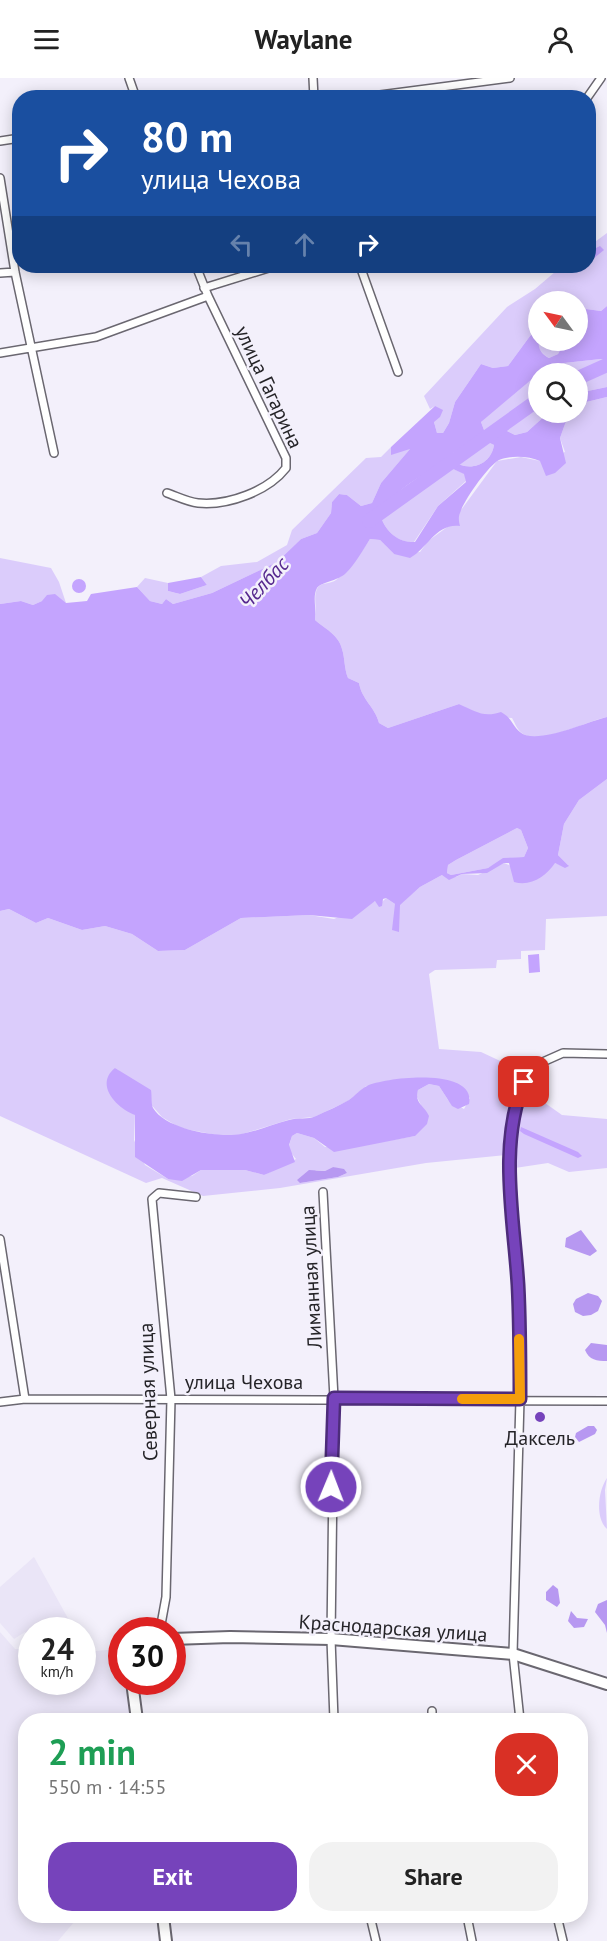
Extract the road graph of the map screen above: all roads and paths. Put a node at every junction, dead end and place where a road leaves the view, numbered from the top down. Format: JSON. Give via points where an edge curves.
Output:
{"nodes":[{"id":1,"x":510,"y":78,"type":"edge"},
{"id":2,"x":418,"y":90,"type":"edge"},
{"id":3,"x":0,"y":178,"type":"edge"},
{"id":4,"x":12,"y":253,"type":"edge"},
{"id":5,"x":15,"y":273,"type":"edge"},
{"id":6,"x":199,"y":273,"type":"edge"},
{"id":7,"x":252,"y":273,"type":"edge"},
{"id":8,"x":363,"y":273,"type":"edge"},
{"id":9,"x":204,"y":288,"type":"junction"},
{"id":10,"x":208,"y":296,"type":"junction"},
{"id":11,"x":32,"y":349,"type":"junction"},
{"id":12,"x":0,"y":353,"type":"edge"},
{"id":13,"x":398,"y":372,"type":"dead end"},
{"id":14,"x":54,"y":453,"type":"dead end"},
{"id":15,"x":166,"y":493,"type":"dead end"},
{"id":16,"x":607,"y":1054,"type":"edge"},
{"id":17,"x":323,"y":1192,"type":"dead end"},
{"id":18,"x":196,"y":1197,"type":"dead end"},
{"id":19,"x":0,"y":1239,"type":"edge"},
{"id":20,"x":334,"y":1398,"type":"junction"},
{"id":21,"x":24,"y":1399,"type":"junction"},
{"id":22,"x":171,"y":1399,"type":"junction"},
{"id":23,"x":520,"y":1399,"type":"junction"},
{"id":24,"x":607,"y":1401,"type":"edge"},
{"id":25,"x":0,"y":1402,"type":"edge"},
{"id":26,"x":162,"y":1617,"type":"edge"},
{"id":27,"x":186,"y":1639,"type":"edge"},
{"id":28,"x":331,"y":1639,"type":"junction"},
{"id":29,"x":513,"y":1654,"type":"junction"},
{"id":30,"x":607,"y":1684,"type":"edge"},
{"id":31,"x":134,"y":1695,"type":"edge"},
{"id":32,"x":136,"y":1713,"type":"edge"},
{"id":33,"x":334,"y":1713,"type":"edge"},
{"id":34,"x":519,"y":1713,"type":"edge"},
{"id":35,"x":164,"y":1923,"type":"edge"},
{"id":36,"x":372,"y":1923,"type":"edge"},
{"id":37,"x":468,"y":1923,"type":"edge"},
{"id":38,"x":558,"y":1923,"type":"edge"},
{"id":39,"x":166,"y":1941,"type":"edge"},
{"id":40,"x":376,"y":1941,"type":"edge"},
{"id":41,"x":472,"y":1941,"type":"edge"},
{"id":42,"x":563,"y":1941,"type":"edge"}],
"edges":[{"from":1,"to":2,"type":"street"},
{"from":3,"to":4,"type":"street"},
{"from":5,"to":11,"type":"street"},
{"from":6,"to":9,"type":"street","name":"улица Гагарина"},
{"from":7,"to":9,"type":"street"},
{"from":8,"to":13,"type":"street"},
{"from":9,"to":10,"type":"street","name":"улица Гагарина"},
{"from":10,"to":11,"type":"street","via":[[96,337]]},
{"from":10,"to":15,"type":"street","name":"улица Гагарина","via":[[286,458],[286,468],[244,497],[197,503]]},
{"from":11,"to":12,"type":"street"},
{"from":11,"to":14,"type":"street"},
{"from":16,"to":23,"type":"street","via":[[557,1054],[530,1070],[515,1103],[510,1135]]},
{"from":17,"to":20,"type":"street","name":"Лиманная улица"},
{"from":18,"to":22,"type":"street","name":"Северная улица","via":[[159,1193],[152,1199]]},
{"from":19,"to":21,"type":"street"},
{"from":20,"to":22,"type":"street","name":"улица Чехова"},
{"from":20,"to":23,"type":"street","name":"улица Чехова"},
{"from":20,"to":28,"type":"street","name":"Лиманная улица"},
{"from":21,"to":22,"type":"street","name":"улица Чехова"},
{"from":21,"to":25,"type":"street","name":"улица Чехова"},
{"from":22,"to":26,"type":"street","name":"Северная улица"},
{"from":23,"to":24,"type":"street","name":"улица Чехова"},
{"from":23,"to":29,"type":"street"},
{"from":27,"to":28,"type":"street","name":"Краснодарская улица"},
{"from":28,"to":29,"type":"street","name":"Краснодарская улица"},
{"from":28,"to":33,"type":"street","name":"Лиманная улица"},
{"from":29,"to":30,"type":"street","name":"Краснодарская улица"},
{"from":29,"to":34,"type":"street"},
{"from":31,"to":32,"type":"street"},
{"from":35,"to":39,"type":"street"},
{"from":36,"to":40,"type":"street"},
{"from":37,"to":41,"type":"street"},
{"from":38,"to":42,"type":"street"}]}
